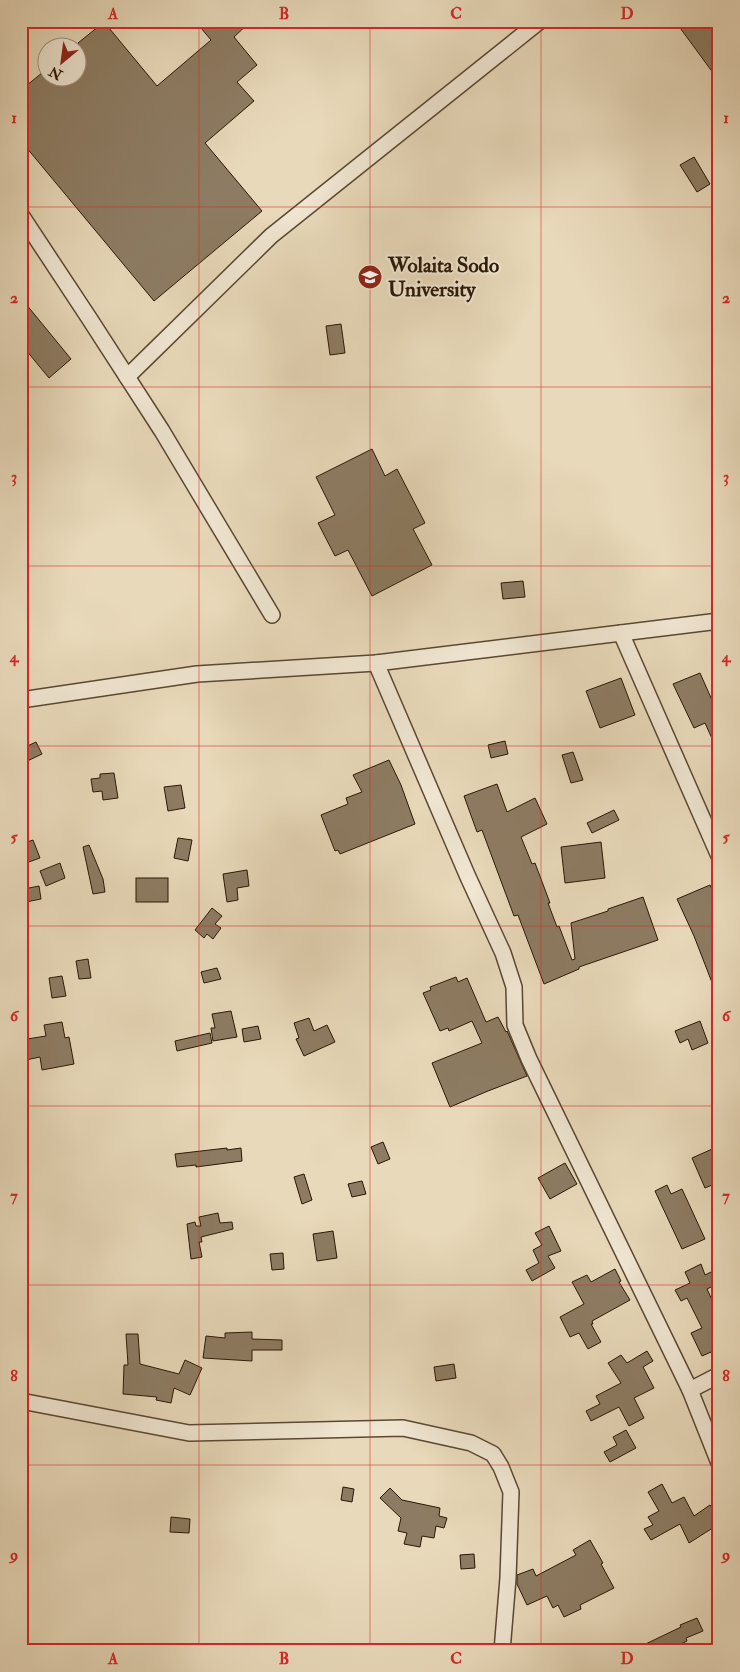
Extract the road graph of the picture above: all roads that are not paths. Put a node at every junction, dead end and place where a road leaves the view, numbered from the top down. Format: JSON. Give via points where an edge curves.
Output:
{"nodes":[{"id":1,"x":540,"y":21,"type":"edge"},
{"id":2,"x":21,"y":215,"type":"edge"},
{"id":3,"x":127,"y":377,"type":"junction"},
{"id":4,"x":272,"y":615,"type":"dead end"},
{"id":5,"x":719,"y":621,"type":"edge"},
{"id":6,"x":621,"y":632,"type":"junction"},
{"id":7,"x":376,"y":663,"type":"junction"},
{"id":8,"x":21,"y":700,"type":"edge"},
{"id":9,"x":719,"y":856,"type":"edge"},
{"id":10,"x":719,"y":1375,"type":"edge"},
{"id":11,"x":690,"y":1390,"type":"junction"},
{"id":12,"x":21,"y":1401,"type":"edge"},
{"id":13,"x":719,"y":1463,"type":"edge"},
{"id":14,"x":502,"y":1651,"type":"edge"}],
"edges":[{"from":1,"to":3,"type":"street","via":[[271,236]]},
{"from":2,"to":3,"type":"street"},
{"from":3,"to":4,"type":"street"},
{"from":5,"to":6,"type":"street"},
{"from":6,"to":7,"type":"street"},
{"from":6,"to":9,"type":"street"},
{"from":7,"to":8,"type":"street","via":[[197,674]]},
{"from":7,"to":11,"type":"street","via":[[502,953],[514,987],[515,1025],[529,1059]]},
{"from":10,"to":11,"type":"street"},
{"from":11,"to":13,"type":"street"},
{"from":12,"to":14,"type":"street","via":[[189,1433],[403,1428],[471,1443],[492,1454],[511,1492]]}]}
